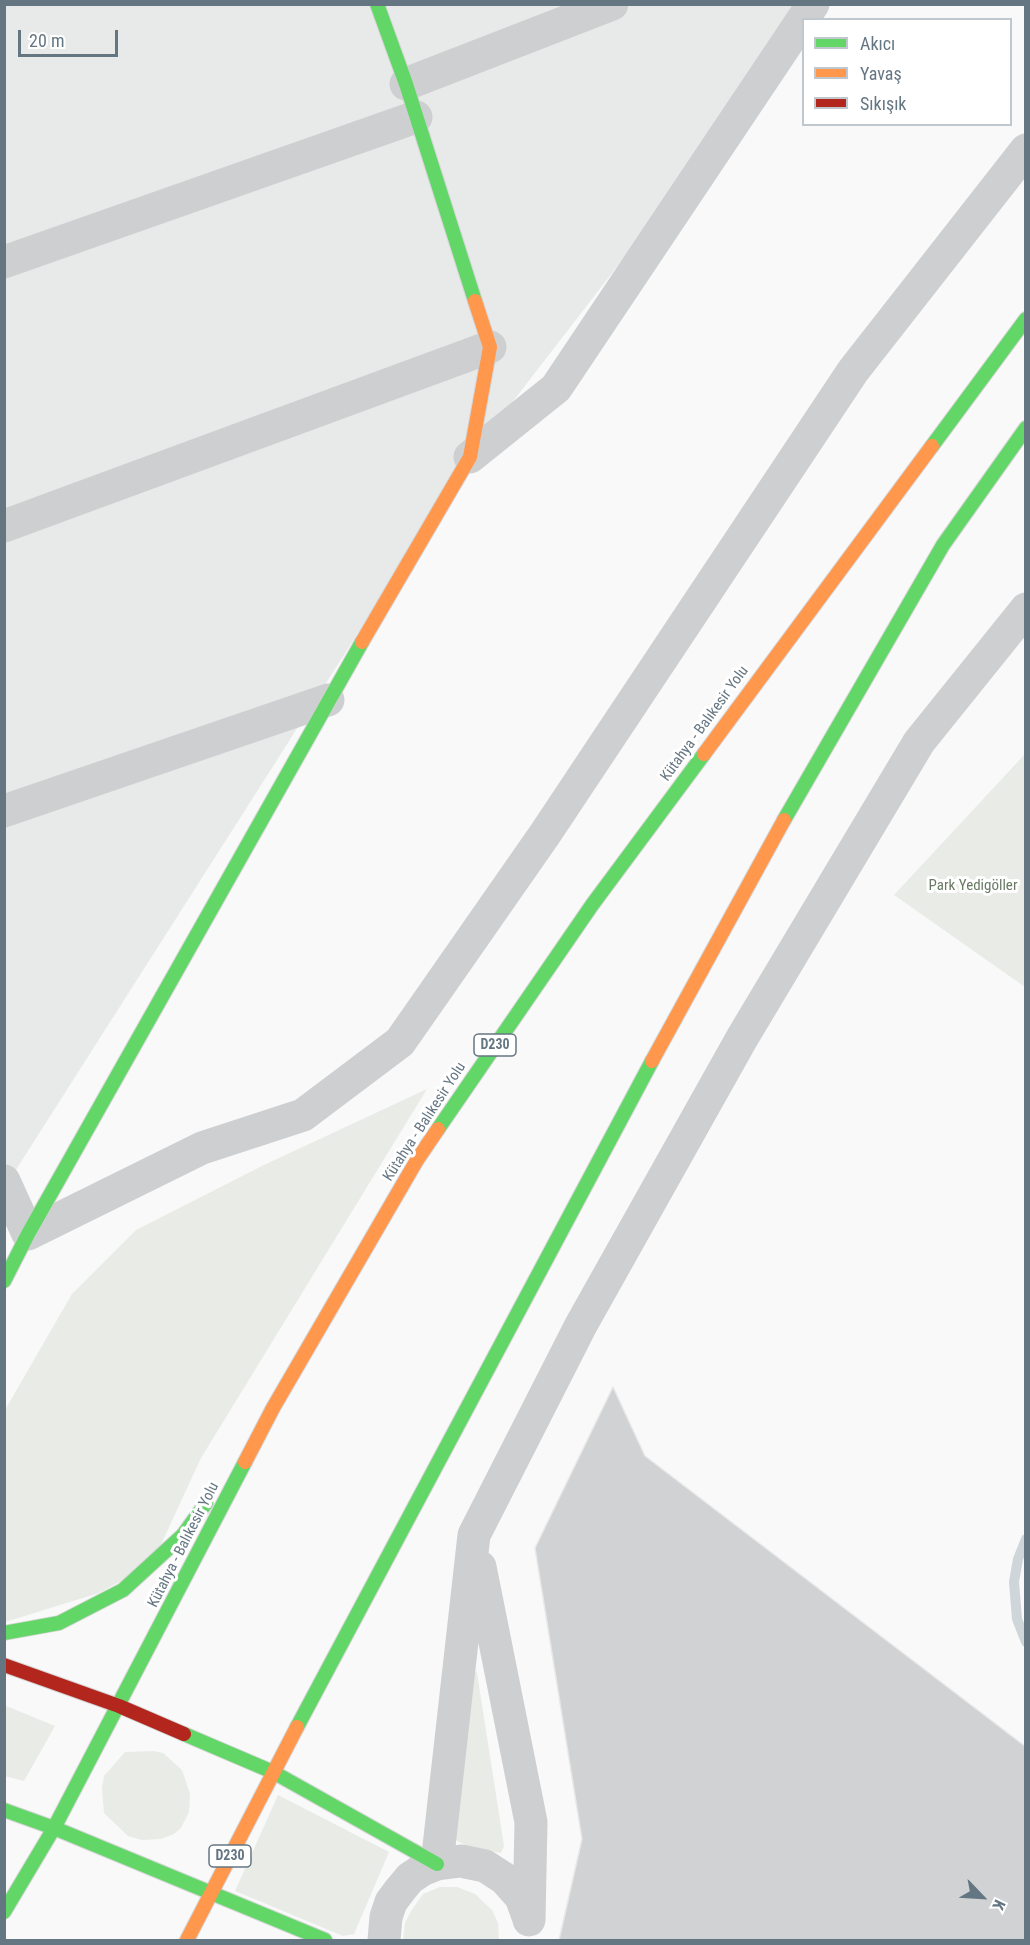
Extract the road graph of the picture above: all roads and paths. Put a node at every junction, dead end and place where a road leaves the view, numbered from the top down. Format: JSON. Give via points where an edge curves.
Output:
{"nodes":[{"id":1,"x":376,"y":4,"type":"edge"},
{"id":2,"x":612,"y":4,"type":"edge"},
{"id":3,"x":813,"y":4,"type":"edge"},
{"id":4,"x":804,"y":18,"type":"edge"},
{"id":5,"x":802,"y":20,"type":"edge"},
{"id":6,"x":406,"y":84,"type":"junction"},
{"id":7,"x":416,"y":117,"type":"junction"},
{"id":8,"x":1026,"y":150,"type":"edge"},
{"id":9,"x":4,"y":262,"type":"edge"},
{"id":10,"x":1026,"y":319,"type":"edge"},
{"id":11,"x":490,"y":347,"type":"junction"},
{"id":12,"x":1026,"y":428,"type":"edge"},
{"id":13,"x":470,"y":457,"type":"junction"},
{"id":14,"x":4,"y":526,"type":"edge"},
{"id":15,"x":1026,"y":609,"type":"edge"},
{"id":16,"x":328,"y":700,"type":"junction"},
{"id":17,"x":4,"y":811,"type":"edge"},
{"id":18,"x":4,"y":1182,"type":"edge"},
{"id":19,"x":28,"y":1234,"type":"junction"},
{"id":20,"x":4,"y":1281,"type":"edge"},
{"id":21,"x":273,"y":1408,"type":"junction"},
{"id":22,"x":474,"y":1535,"type":"junction"},
{"id":23,"x":4,"y":1633,"type":"edge"},
{"id":24,"x":4,"y":1665,"type":"edge"},
{"id":25,"x":119,"y":1706,"type":"junction"},
{"id":26,"x":273,"y":1772,"type":"junction"},
{"id":27,"x":4,"y":1810,"type":"edge"},
{"id":28,"x":54,"y":1828,"type":"junction"},
{"id":29,"x":437,"y":1864,"type":"junction"},
{"id":30,"x":211,"y":1893,"type":"junction"},
{"id":31,"x":4,"y":1912,"type":"edge"},
{"id":32,"x":530,"y":1930,"type":"edge"},
{"id":33,"x":187,"y":1941,"type":"edge"},
{"id":34,"x":325,"y":1941,"type":"edge"},
{"id":35,"x":384,"y":1941,"type":"edge"}],
"edges":[{"from":1,"to":6,"type":"main road"},
{"from":2,"to":6,"type":"street"},
{"from":3,"to":4,"type":"street"},
{"from":5,"to":13,"type":"street","via":[[556,388]]},
{"from":6,"to":7,"type":"main road"},
{"from":7,"to":9,"type":"street"},
{"from":7,"to":11,"type":"main road"},
{"from":8,"to":19,"type":"street","via":[[853,371],[552,824],[400,1042],[303,1115],[202,1148]]},
{"from":10,"to":21,"type":"main road","name":"Kütahya - Balıkesir Yolu","number":"D230","via":[[572,935],[417,1160]]},
{"from":11,"to":13,"type":"main road"},
{"from":11,"to":14,"type":"street"},
{"from":12,"to":26,"type":"main road","number":"D230","via":[[943,545],[785,819],[599,1158]]},
{"from":13,"to":16,"type":"main road"},
{"from":15,"to":22,"type":"street","via":[[919,742],[742,1038],[581,1325]]},
{"from":16,"to":17,"type":"street"},
{"from":16,"to":19,"type":"main road"},
{"from":18,"to":19,"type":"street"},
{"from":19,"to":20,"type":"main road"},
{"from":21,"to":23,"type":"main road","via":[[183,1535],[123,1590],[59,1623]]},
{"from":21,"to":25,"type":"main road","name":"Kütahya - Balıkesir Yolu","number":"D230"},
{"from":22,"to":29,"type":"street"},
{"from":22,"to":32,"type":"street","via":[[531,1822]]},
{"from":24,"to":25,"type":"main road"},
{"from":25,"to":26,"type":"main road"},
{"from":25,"to":28,"type":"main road","name":"Kütahya - Balıkesir Yolu","number":"D230"},
{"from":26,"to":29,"type":"main road"},
{"from":26,"to":30,"type":"main road","number":"D230"},
{"from":27,"to":28,"type":"main road"},
{"from":28,"to":30,"type":"main road"},
{"from":28,"to":31,"type":"main road","name":"Kütahya - Balıkesir Yolu","number":"D230"},
{"from":29,"to":32,"type":"street","via":[[461,1861],[484,1866],[505,1879],[520,1897]]},
{"from":29,"to":35,"type":"street","via":[[410,1878],[391,1902]]},
{"from":30,"to":33,"type":"main road","number":"D230"},
{"from":30,"to":34,"type":"main road"}]}
